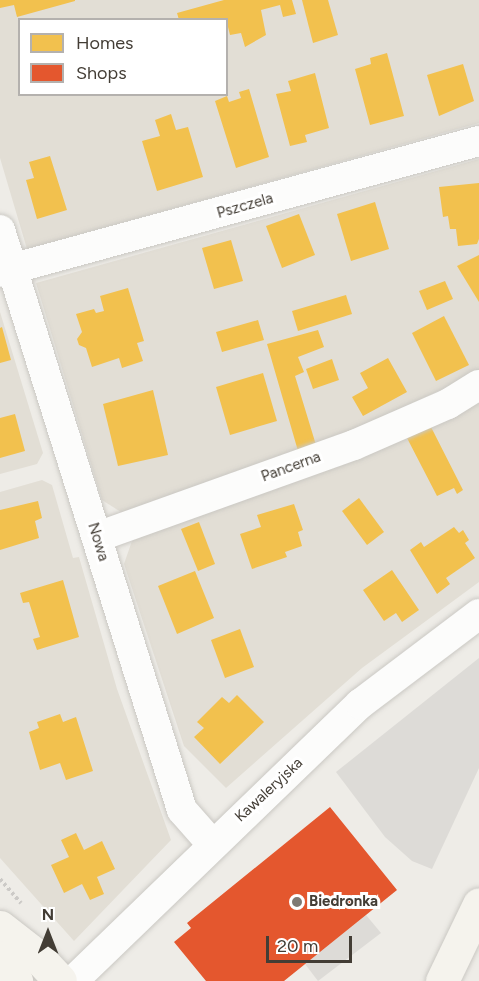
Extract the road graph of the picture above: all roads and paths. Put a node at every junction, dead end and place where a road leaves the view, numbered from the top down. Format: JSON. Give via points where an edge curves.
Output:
{"nodes":[{"id":1,"x":479,"y":141,"type":"edge"},
{"id":2,"x":0,"y":230,"type":"edge"},
{"id":3,"x":6,"y":271,"type":"edge"},
{"id":4,"x":479,"y":385,"type":"edge"},
{"id":5,"x":97,"y":537,"type":"junction"},
{"id":6,"x":479,"y":614,"type":"edge"},
{"id":7,"x":212,"y":844,"type":"junction"},
{"id":8,"x":479,"y":904,"type":"edge"},
{"id":9,"x":0,"y":927,"type":"edge"},
{"id":10,"x":0,"y":957,"type":"edge"},
{"id":11,"x":15,"y":981,"type":"edge"},
{"id":12,"x":60,"y":981,"type":"edge"},
{"id":13,"x":73,"y":981,"type":"edge"},
{"id":14,"x":442,"y":981,"type":"edge"}],
"edges":[{"from":1,"to":3,"type":"street","name":"Pszczela"},
{"from":2,"to":3,"type":"street","name":"Nowa"},
{"from":3,"to":5,"type":"street","name":"Nowa"},
{"from":4,"to":5,"type":"street","name":"Pancerna","via":[[448,404],[354,445]]},
{"from":5,"to":7,"type":"street","name":"Nowa","via":[[182,810]]},
{"from":6,"to":7,"type":"street","name":"Kawaleryjska","via":[[360,704]]},
{"from":7,"to":13,"type":"street","name":"Kawaleryjska"},
{"from":8,"to":14,"type":"main road"},
{"from":9,"to":12,"type":"main road","via":[[36,955]]},
{"from":10,"to":11,"type":"main road"}]}
